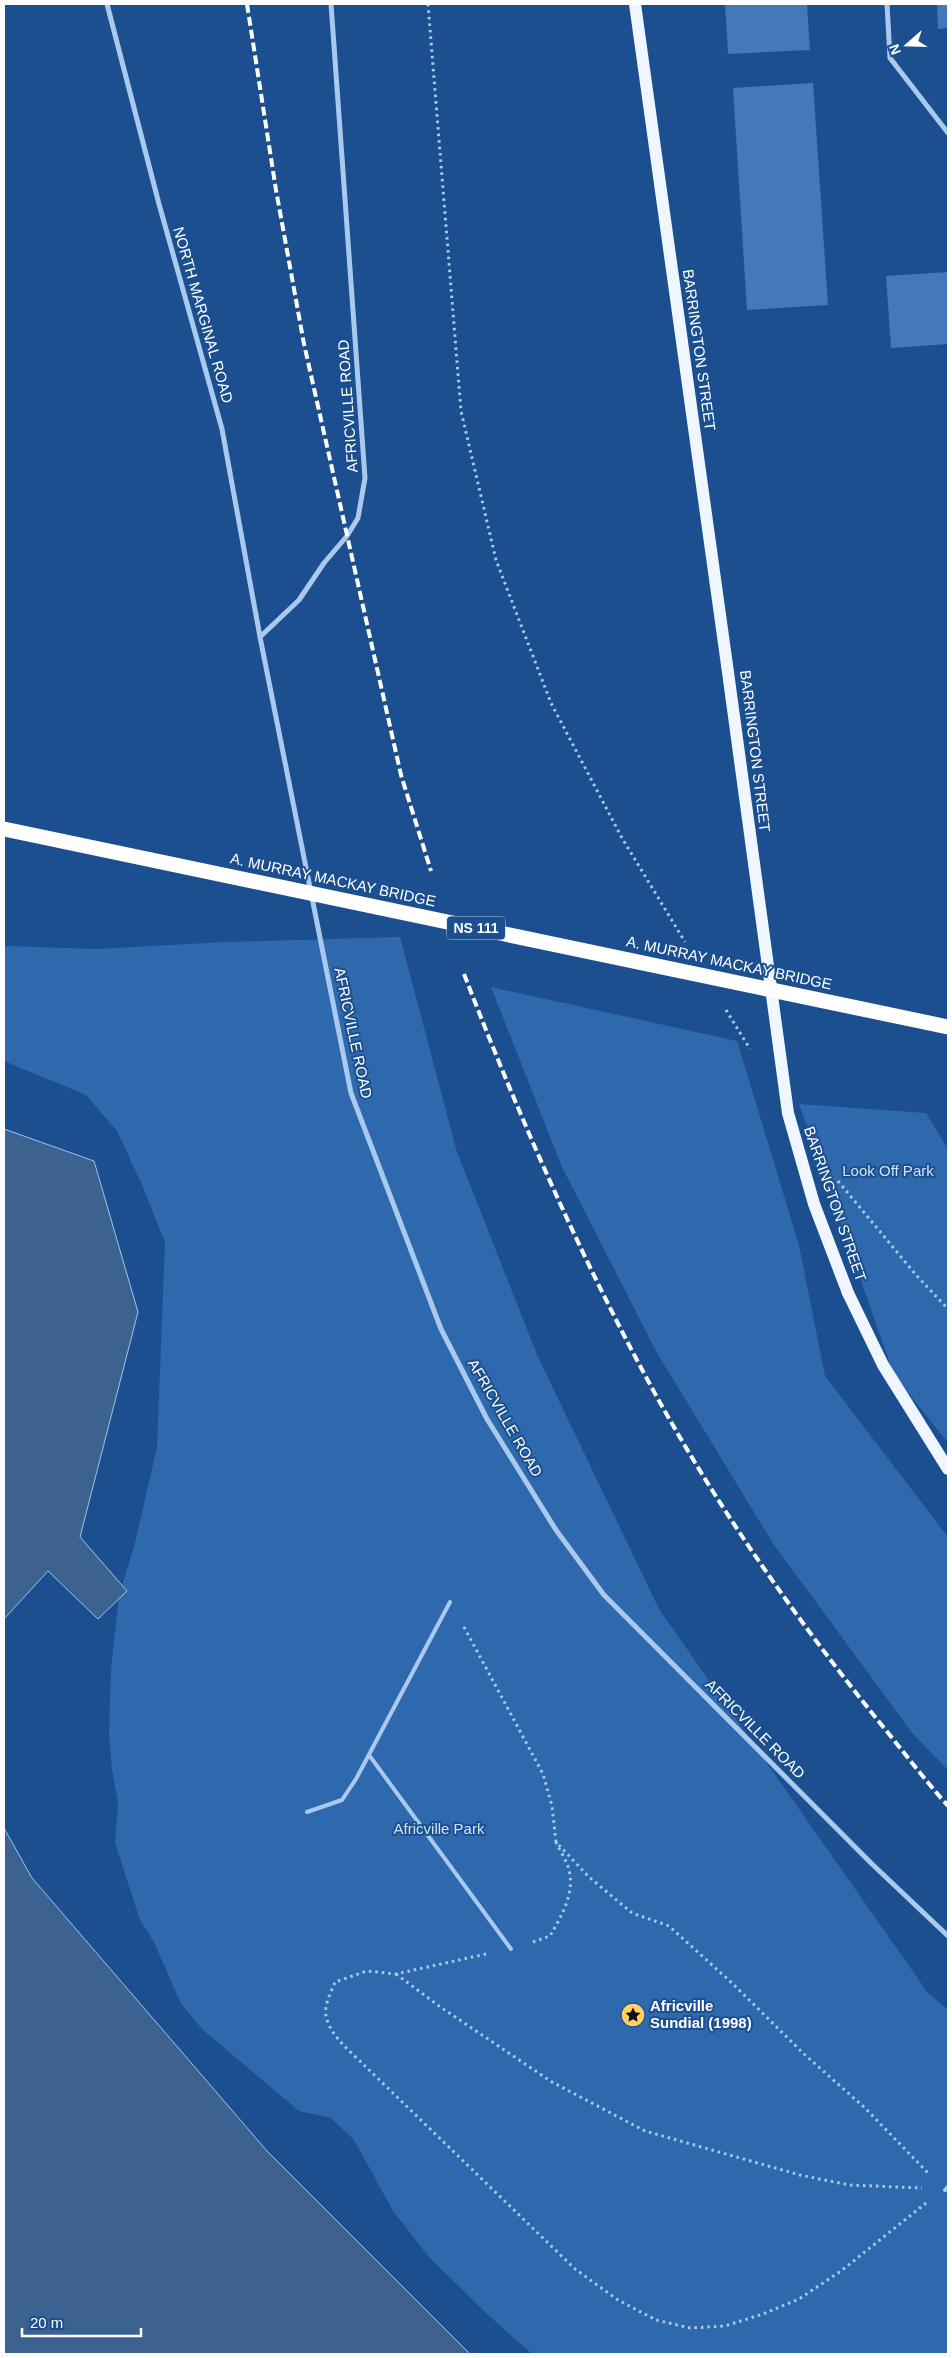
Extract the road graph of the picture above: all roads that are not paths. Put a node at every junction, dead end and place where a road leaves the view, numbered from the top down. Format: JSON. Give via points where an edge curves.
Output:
{"nodes":[{"id":1,"x":107,"y":4,"type":"edge"},
{"id":2,"x":331,"y":4,"type":"edge"},
{"id":3,"x":635,"y":4,"type":"edge"},
{"id":4,"x":887,"y":4,"type":"edge"},
{"id":5,"x":948,"y":133,"type":"edge"},
{"id":6,"x":260,"y":637,"type":"junction"},
{"id":7,"x":4,"y":829,"type":"edge"},
{"id":8,"x":948,"y":1027,"type":"edge"},
{"id":9,"x":948,"y":1470,"type":"edge"},
{"id":10,"x":450,"y":1602,"type":"road end"},
{"id":11,"x":368,"y":1755,"type":"junction"},
{"id":12,"x":308,"y":1812,"type":"dead end"},
{"id":13,"x":948,"y":1936,"type":"edge"},
{"id":14,"x":511,"y":1949,"type":"road end"}],
"edges":[{"from":1,"to":6,"type":"street","name":"NORTH MARGINAL ROAD","via":[[222,429]]},
{"from":2,"to":6,"type":"street","name":"AFRICVILLE ROAD","via":[[365,478],[358,518],[348,536],[299,600]]},
{"from":3,"to":9,"type":"main road","name":"BARRINGTON STREET","bridge":true,"via":[[788,1113],[814,1204],[848,1292],[883,1365]]},
{"from":4,"to":5,"type":"street","via":[[890,58]]},
{"from":6,"to":13,"type":"street","name":"AFRICVILLE ROAD","via":[[351,1094],[442,1329],[487,1419],[556,1530],[604,1595]]},
{"from":7,"to":8,"type":"highway","name":"A. MURRAY MACKAY BRIDGE","number":"NS 111","bridge":true},
{"from":10,"to":11,"type":"lane"},
{"from":11,"to":12,"type":"lane","via":[[342,1800]]},
{"from":11,"to":14,"type":"lane"}]}
